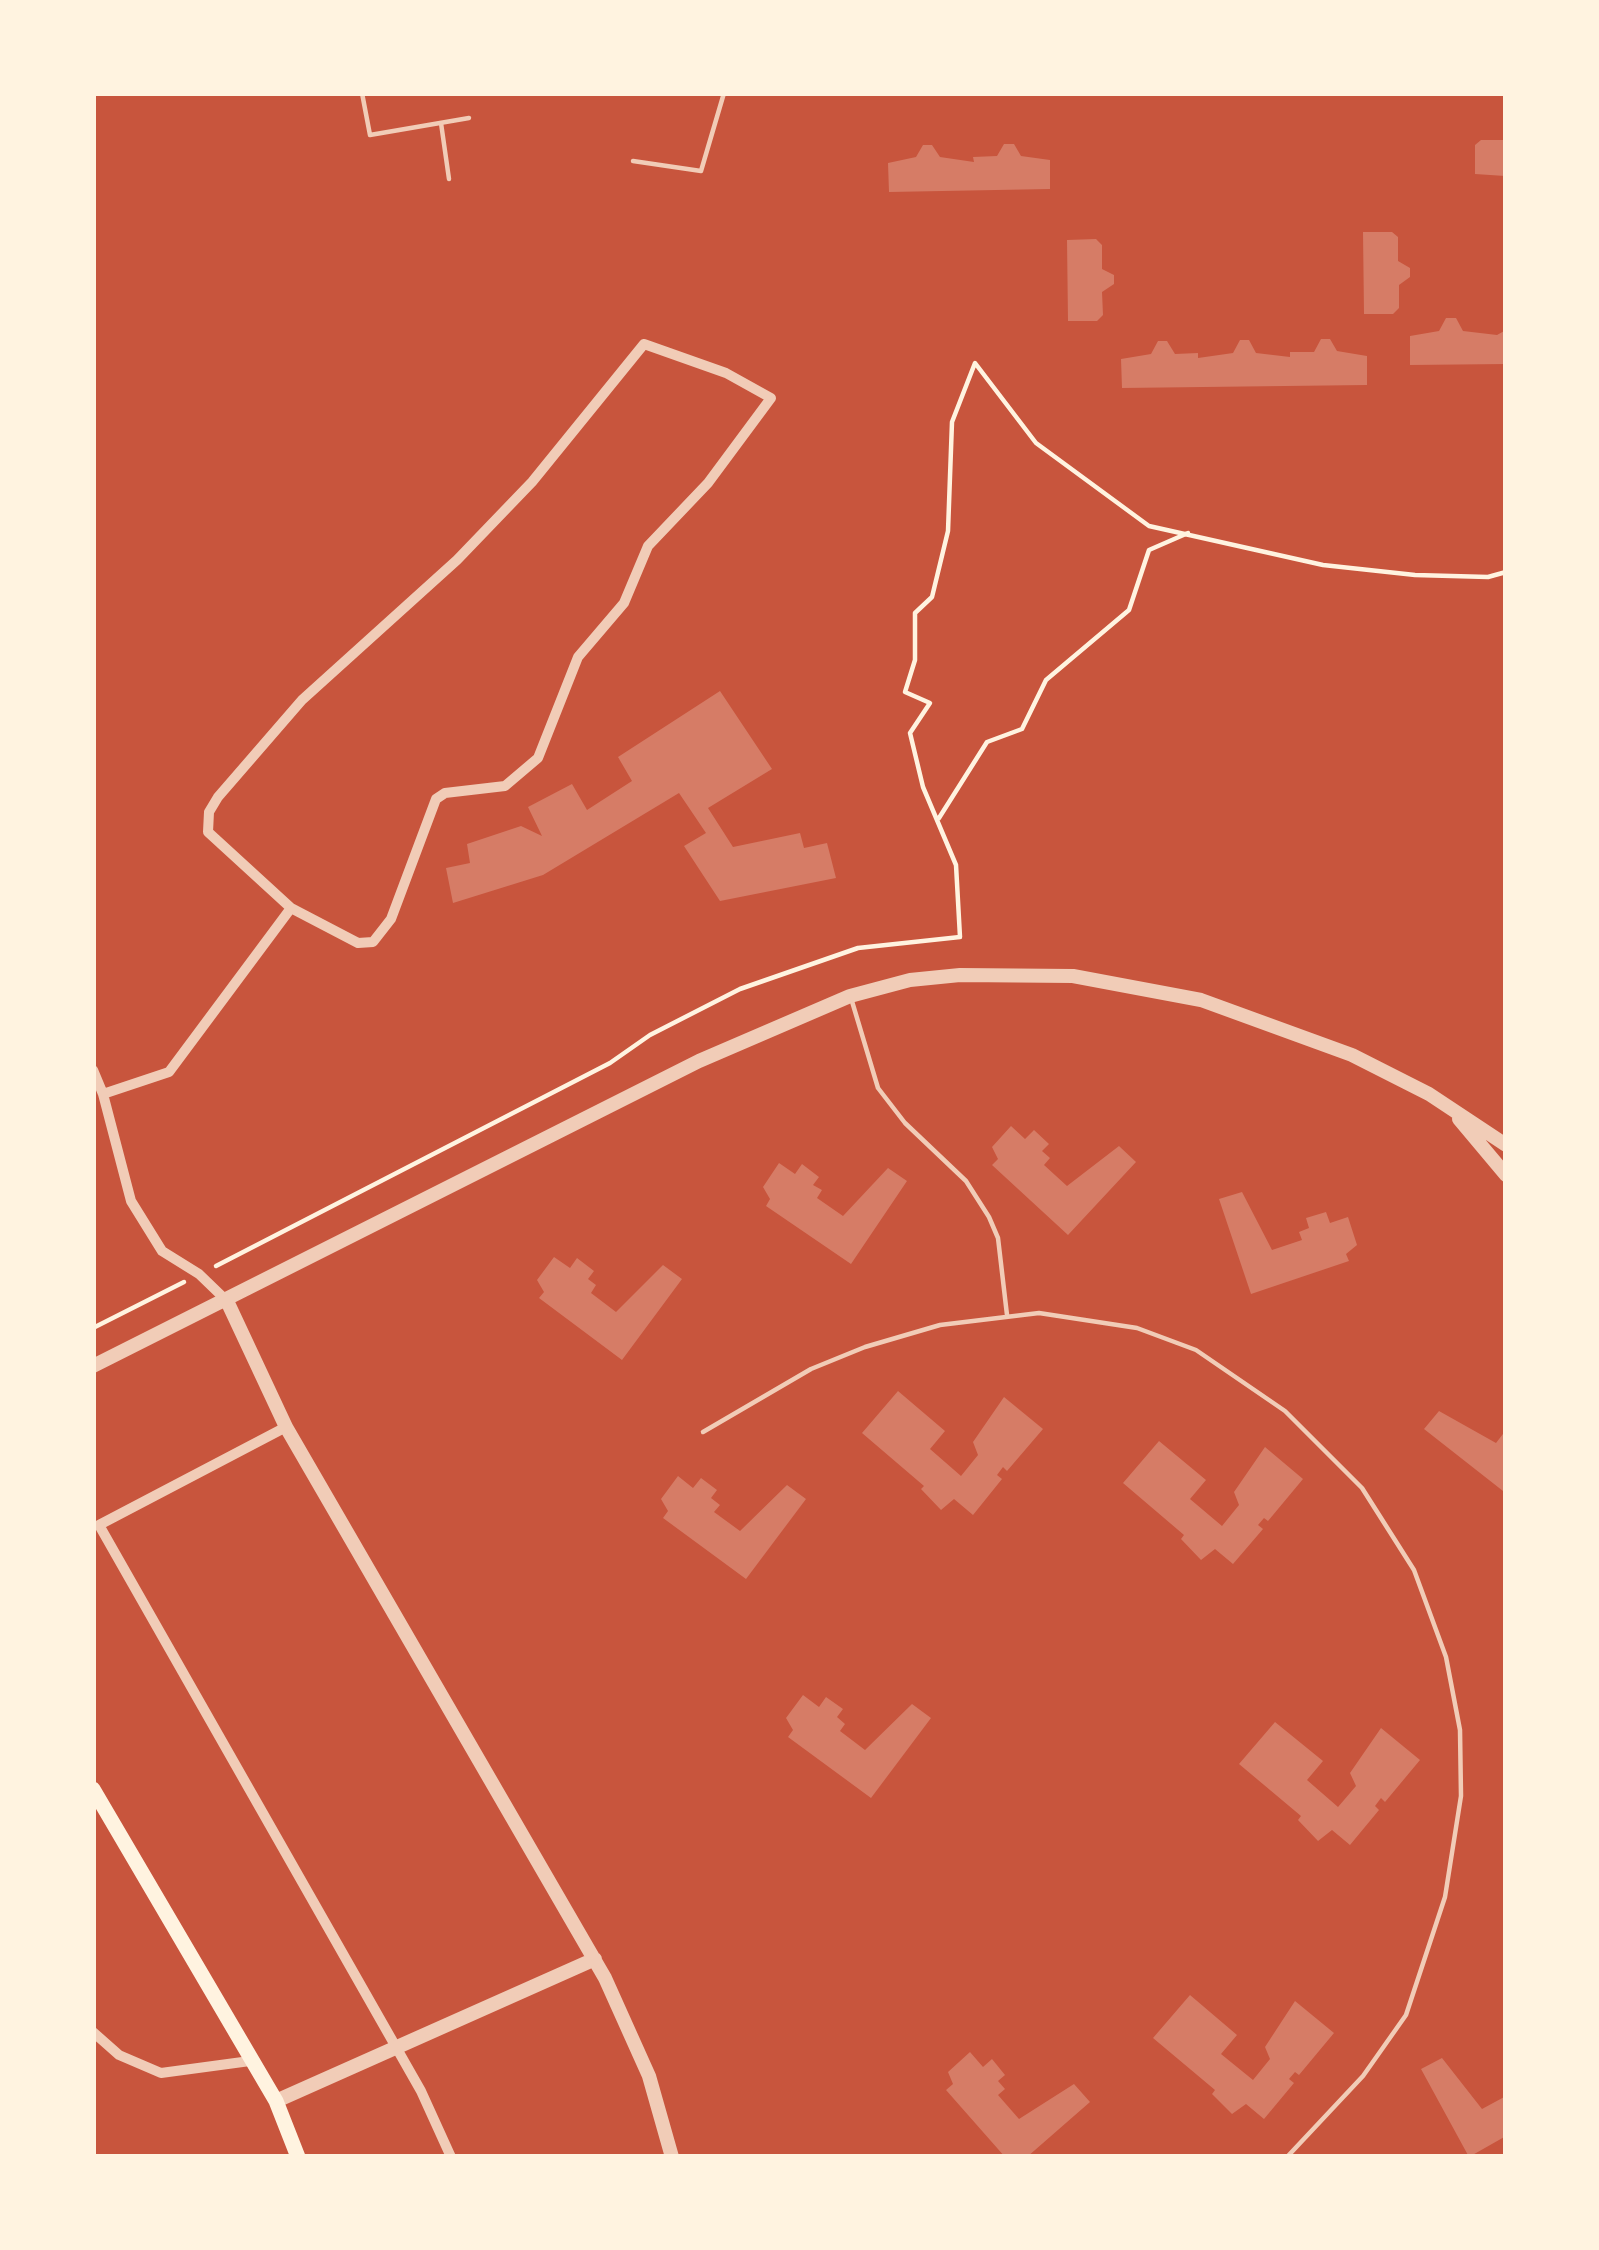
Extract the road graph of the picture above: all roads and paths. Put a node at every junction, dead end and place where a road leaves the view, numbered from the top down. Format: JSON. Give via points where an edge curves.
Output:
{"nodes":[{"id":1,"x":362,"y":93,"type":"edge"},
{"id":2,"x":724,"y":93,"type":"edge"},
{"id":3,"x":470,"y":118,"type":"dead end"},
{"id":4,"x":441,"y":123,"type":"junction"},
{"id":5,"x":633,"y":161,"type":"dead end"},
{"id":6,"x":449,"y":179,"type":"dead end"},
{"id":7,"x":1188,"y":533,"type":"junction"},
{"id":8,"x":1506,"y":572,"type":"edge"},
{"id":9,"x":939,"y":818,"type":"junction"},
{"id":10,"x":291,"y":908,"type":"junction"},
{"id":11,"x":850,"y":996,"type":"junction"},
{"id":12,"x":93,"y":1070,"type":"edge"},
{"id":13,"x":103,"y":1094,"type":"junction"},
{"id":14,"x":1448,"y":1106,"type":"junction"},
{"id":15,"x":1506,"y":1145,"type":"edge"},
{"id":16,"x":1506,"y":1175,"type":"edge"},
{"id":17,"x":199,"y":1274,"type":"junction"},
{"id":18,"x":227,"y":1301,"type":"junction"},
{"id":19,"x":1006,"y":1315,"type":"junction"},
{"id":20,"x":93,"y":1328,"type":"edge"},
{"id":21,"x":93,"y":1366,"type":"edge"},
{"id":22,"x":286,"y":1427,"type":"junction"},
{"id":23,"x":704,"y":1432,"type":"dead end"},
{"id":24,"x":93,"y":1789,"type":"edge"},
{"id":25,"x":595,"y":1959,"type":"junction"},
{"id":26,"x":93,"y":2032,"type":"edge"},
{"id":27,"x":395,"y":2044,"type":"junction"},
{"id":28,"x":250,"y":2061,"type":"junction"},
{"id":29,"x":276,"y":2101,"type":"junction"},
{"id":30,"x":298,"y":2157,"type":"edge"},
{"id":31,"x":451,"y":2157,"type":"edge"},
{"id":32,"x":672,"y":2157,"type":"edge"},
{"id":33,"x":1287,"y":2157,"type":"edge"}],
"edges":[{"from":1,"to":4,"type":"lane","via":[[370,135]]},
{"from":2,"to":5,"type":"lane","via":[[701,171]]},
{"from":3,"to":4,"type":"lane"},
{"from":4,"to":6,"type":"lane"},
{"from":7,"to":8,"type":"path","via":[[1323,565],[1415,575]]},
{"from":7,"to":9,"type":"path","via":[[1149,550],[1129,610],[1046,680],[1022,729],[987,742]]},
{"from":7,"to":9,"type":"path","via":[[1150,526],[1036,442],[975,363],[952,422],[948,531],[932,597],[915,613],[915,660],[904,692],[929,703],[910,733]]},
{"from":9,"to":17,"type":"path","via":[[956,865],[960,938],[858,948],[740,988]]},
{"from":10,"to":10,"type":"street","via":[[358,944],[373,942],[391,919],[436,800],[505,786],[538,758],[578,657],[624,603],[648,547],[771,398],[644,344],[511,504],[290,712],[218,797],[208,832]]},
{"from":10,"to":13,"type":"street","via":[[169,1072]]},
{"from":11,"to":14,"type":"street","via":[[960,975],[1130,984],[1262,1018]]},
{"from":11,"to":18,"type":"street","via":[[699,1060]]},
{"from":11,"to":19,"type":"lane","via":[[878,1088],[989,1217]]},
{"from":12,"to":13,"type":"street"},
{"from":13,"to":17,"type":"street","via":[[131,1201],[162,1251]]},
{"from":14,"to":15,"type":"street"},
{"from":14,"to":16,"type":"street"},
{"from":17,"to":18,"type":"street"},
{"from":17,"to":20,"type":"path"},
{"from":18,"to":21,"type":"street"},
{"from":18,"to":22,"type":"street"},
{"from":19,"to":23,"type":"lane","via":[[926,1328],[837,1358]]},
{"from":19,"to":33,"type":"lane","via":[[1137,1328],[1196,1350],[1250,1384],[1362,1488],[1414,1570],[1436,1627],[1463,1763],[1433,1944],[1386,2047]]},
{"from":22,"to":25,"type":"street"},
{"from":22,"to":27,"type":"street","via":[[99,1525]]},
{"from":24,"to":28,"type":"main road"},
{"from":25,"to":27,"type":"street"},
{"from":25,"to":32,"type":"street","via":[[649,2076]]},
{"from":26,"to":28,"type":"street","via":[[119,2055],[161,2073]]},
{"from":27,"to":29,"type":"street"},
{"from":27,"to":31,"type":"street"},
{"from":28,"to":29,"type":"main road"},
{"from":29,"to":30,"type":"main road"}]}
